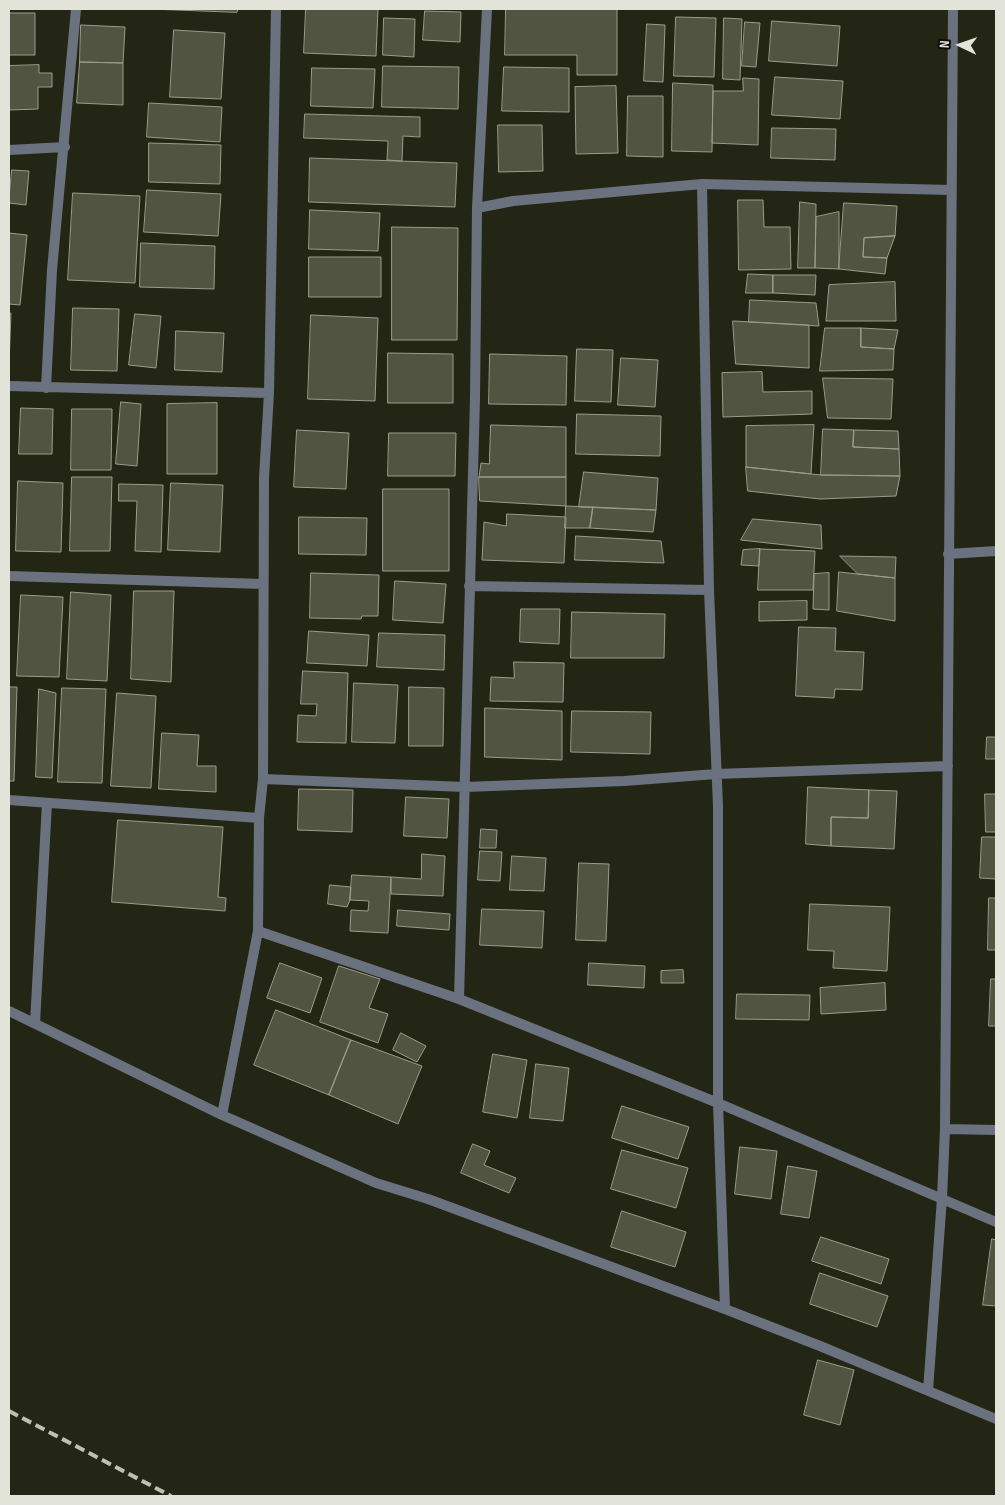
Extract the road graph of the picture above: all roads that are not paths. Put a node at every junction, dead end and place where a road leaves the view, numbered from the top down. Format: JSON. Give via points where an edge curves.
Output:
{"nodes":[{"id":1,"x":76,"y":9,"type":"edge"},
{"id":2,"x":276,"y":9,"type":"edge"},
{"id":3,"x":487,"y":9,"type":"edge"},
{"id":4,"x":953,"y":9,"type":"edge"},
{"id":5,"x":65,"y":147,"type":"junction"},
{"id":6,"x":9,"y":150,"type":"edge"},
{"id":7,"x":702,"y":184,"type":"junction"},
{"id":8,"x":951,"y":190,"type":"junction"},
{"id":9,"x":477,"y":208,"type":"junction"},
{"id":10,"x":9,"y":386,"type":"edge"},
{"id":11,"x":46,"y":388,"type":"junction"},
{"id":12,"x":269,"y":393,"type":"junction"},
{"id":13,"x":996,"y":551,"type":"edge"},
{"id":14,"x":948,"y":554,"type":"junction"},
{"id":15,"x":9,"y":576,"type":"edge"},
{"id":16,"x":263,"y":584,"type":"junction"},
{"id":17,"x":469,"y":586,"type":"junction"},
{"id":18,"x":709,"y":590,"type":"junction"},
{"id":19,"x":948,"y":766,"type":"junction"},
{"id":20,"x":716,"y":774,"type":"junction"},
{"id":21,"x":263,"y":779,"type":"junction"},
{"id":22,"x":465,"y":787,"type":"junction"},
{"id":23,"x":9,"y":800,"type":"edge"},
{"id":24,"x":47,"y":803,"type":"junction"},
{"id":25,"x":260,"y":818,"type":"junction"},
{"id":26,"x":258,"y":931,"type":"junction"},
{"id":27,"x":458,"y":999,"type":"junction"},
{"id":28,"x":9,"y":1011,"type":"edge"},
{"id":29,"x":35,"y":1023,"type":"junction"},
{"id":30,"x":718,"y":1104,"type":"junction"},
{"id":31,"x":222,"y":1115,"type":"junction"},
{"id":32,"x":945,"y":1129,"type":"junction"},
{"id":33,"x":996,"y":1130,"type":"edge"},
{"id":34,"x":942,"y":1198,"type":"junction"},
{"id":35,"x":996,"y":1222,"type":"edge"},
{"id":36,"x":725,"y":1309,"type":"junction"},
{"id":37,"x":928,"y":1390,"type":"junction"},
{"id":38,"x":996,"y":1419,"type":"edge"}],
"edges":[{"from":1,"to":5,"type":"street"},
{"from":2,"to":12,"type":"street"},
{"from":3,"to":9,"type":"street"},
{"from":4,"to":8,"type":"street"},
{"from":5,"to":6,"type":"street"},
{"from":5,"to":11,"type":"street","via":[[52,270]]},
{"from":7,"to":8,"type":"street"},
{"from":7,"to":9,"type":"street","via":[[513,201]]},
{"from":7,"to":18,"type":"street"},
{"from":8,"to":14,"type":"street"},
{"from":9,"to":17,"type":"street"},
{"from":10,"to":11,"type":"street"},
{"from":11,"to":12,"type":"street"},
{"from":12,"to":16,"type":"street"},
{"from":13,"to":14,"type":"street"},
{"from":14,"to":19,"type":"street"},
{"from":15,"to":16,"type":"street"},
{"from":16,"to":21,"type":"street"},
{"from":17,"to":18,"type":"street"},
{"from":17,"to":22,"type":"street"},
{"from":18,"to":20,"type":"street"},
{"from":19,"to":20,"type":"street"},
{"from":19,"to":32,"type":"street"},
{"from":20,"to":22,"type":"street"},
{"from":20,"to":30,"type":"street"},
{"from":21,"to":22,"type":"street"},
{"from":21,"to":25,"type":"street"},
{"from":22,"to":27,"type":"street"},
{"from":23,"to":24,"type":"street"},
{"from":24,"to":25,"type":"street"},
{"from":24,"to":29,"type":"street"},
{"from":25,"to":26,"type":"street"},
{"from":26,"to":27,"type":"street"},
{"from":26,"to":31,"type":"street"},
{"from":27,"to":30,"type":"street"},
{"from":28,"to":29,"type":"street"},
{"from":29,"to":31,"type":"street"},
{"from":30,"to":34,"type":"street"},
{"from":30,"to":36,"type":"street"},
{"from":31,"to":36,"type":"street","via":[[376,1183],[428,1199]]},
{"from":32,"to":33,"type":"street"},
{"from":32,"to":34,"type":"street"},
{"from":34,"to":35,"type":"street"},
{"from":34,"to":37,"type":"street"},
{"from":36,"to":37,"type":"street"},
{"from":37,"to":38,"type":"street"}]}
